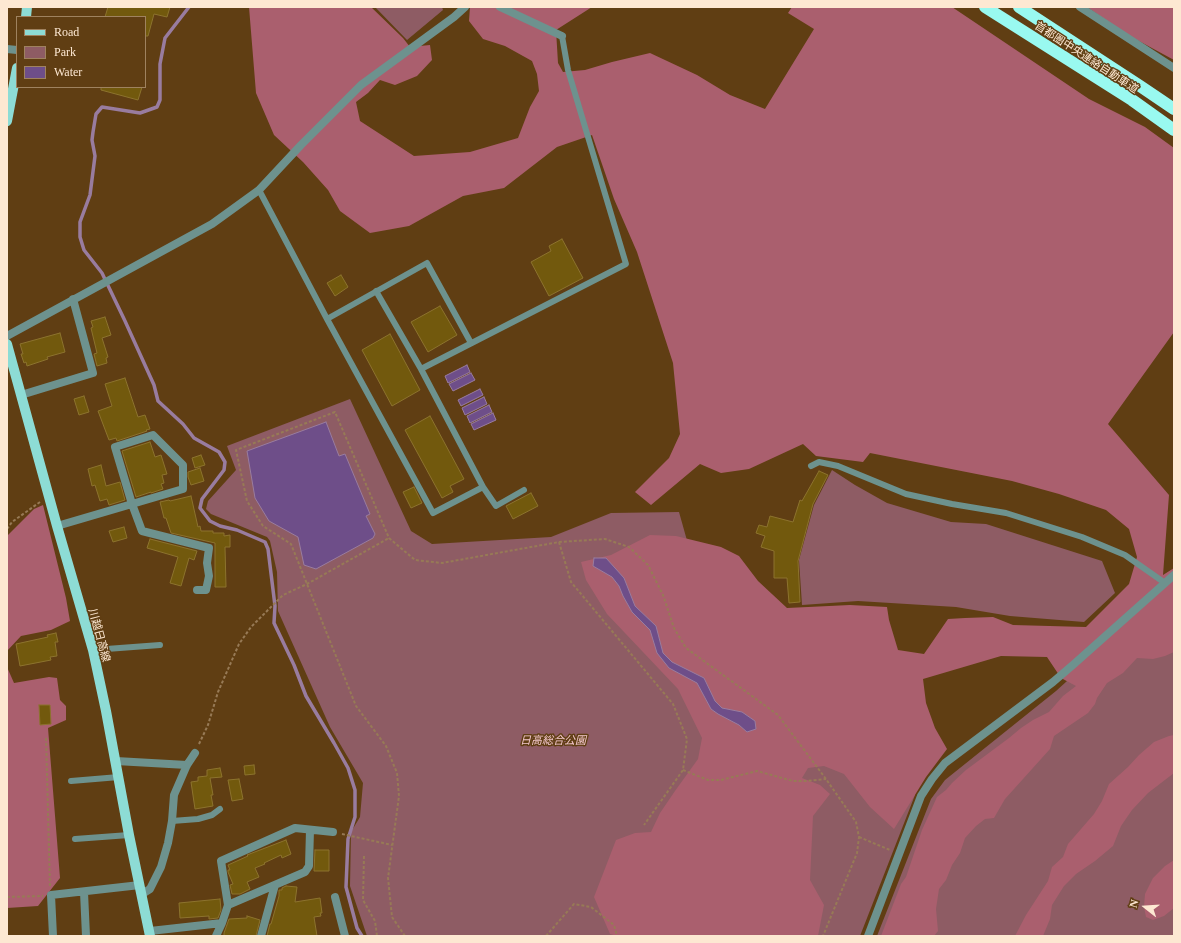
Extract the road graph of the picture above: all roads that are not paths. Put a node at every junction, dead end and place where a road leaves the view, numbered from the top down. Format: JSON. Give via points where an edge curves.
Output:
{"nodes":[{"id":1,"x":465,"y":7,"type":"edge"},
{"id":2,"x":500,"y":7,"type":"edge"},
{"id":3,"x":985,"y":7,"type":"edge"},
{"id":4,"x":1019,"y":7,"type":"edge"},
{"id":5,"x":1080,"y":7,"type":"edge"},
{"id":6,"x":562,"y":36,"type":"joint"},
{"id":7,"x":1174,"y":68,"type":"edge"},
{"id":8,"x":16,"y":73,"type":"edge"},
{"id":9,"x":1174,"y":109,"type":"edge"},
{"id":10,"x":7,"y":121,"type":"edge"},
{"id":11,"x":1174,"y":130,"type":"edge"},
{"id":12,"x":259,"y":190,"type":"junction"},
{"id":13,"x":376,"y":291,"type":"junction"},
{"id":14,"x":72,"y":300,"type":"junction"},
{"id":15,"x":327,"y":319,"type":"junction"},
{"id":16,"x":7,"y":336,"type":"edge"},
{"id":17,"x":7,"y":344,"type":"edge"},
{"id":18,"x":470,"y":344,"type":"junction"},
{"id":19,"x":421,"y":369,"type":"junction"},
{"id":20,"x":21,"y":395,"type":"junction"},
{"id":21,"x":811,"y":466,"type":"dead end"},
{"id":22,"x":483,"y":487,"type":"junction"},
{"id":23,"x":524,"y":490,"type":"dead end"},
{"id":24,"x":132,"y":504,"type":"junction"},
{"id":25,"x":57,"y":526,"type":"junction"},
{"id":26,"x":1174,"y":575,"type":"edge"},
{"id":27,"x":1166,"y":583,"type":"junction"},
{"id":28,"x":197,"y":590,"type":"dead end"},
{"id":29,"x":160,"y":645,"type":"dead end"},
{"id":30,"x":93,"y":650,"type":"junction"},
{"id":31,"x":195,"y":753,"type":"road end"},
{"id":32,"x":116,"y":761,"type":"junction"},
{"id":33,"x":187,"y":765,"type":"junction"},
{"id":34,"x":119,"y":777,"type":"junction"},
{"id":35,"x":71,"y":781,"type":"dead end"},
{"id":36,"x":220,"y":809,"type":"dead end"},
{"id":37,"x":172,"y":821,"type":"junction"},
{"id":38,"x":310,"y":830,"type":"junction"},
{"id":39,"x":333,"y":832,"type":"road end"},
{"id":40,"x":129,"y":835,"type":"junction"},
{"id":41,"x":75,"y":839,"type":"dead end"},
{"id":42,"x":275,"y":885,"type":"junction"},
{"id":43,"x":141,"y":890,"type":"junction"},
{"id":44,"x":84,"y":892,"type":"junction"},
{"id":45,"x":336,"y":897,"type":"dead end"},
{"id":46,"x":228,"y":905,"type":"junction"},
{"id":47,"x":222,"y":923,"type":"junction"},
{"id":48,"x":150,"y":934,"type":"edge"},
{"id":49,"x":53,"y":936,"type":"edge"},
{"id":50,"x":86,"y":936,"type":"edge"},
{"id":51,"x":216,"y":936,"type":"edge"},
{"id":52,"x":261,"y":936,"type":"edge"},
{"id":53,"x":345,"y":936,"type":"edge"},
{"id":54,"x":868,"y":936,"type":"edge"}],
"edges":[{"from":1,"to":12,"type":"street","via":[[361,85]]},
{"from":2,"to":6,"type":"street"},
{"from":3,"to":11,"type":"highway","name":"首都圏中央連絡自動車道","via":[[1132,100]]},
{"from":4,"to":9,"type":"highway","name":"首都圏中央連絡自動車道"},
{"from":5,"to":7,"type":"street"},
{"from":6,"to":18,"type":"lane","via":[[568,70],[626,264]]},
{"from":8,"to":10,"type":"main road"},
{"from":12,"to":14,"type":"street","via":[[212,224]]},
{"from":12,"to":15,"type":"lane"},
{"from":13,"to":15,"type":"lane"},
{"from":13,"to":18,"type":"lane","via":[[427,263]]},
{"from":13,"to":19,"type":"lane"},
{"from":14,"to":16,"type":"street"},
{"from":14,"to":20,"type":"street","via":[[93,373]]},
{"from":15,"to":22,"type":"lane","via":[[433,514]]},
{"from":17,"to":20,"type":"main road","name":"川越日高線"},
{"from":18,"to":19,"type":"lane"},
{"from":19,"to":22,"type":"lane"},
{"from":20,"to":25,"type":"main road","name":"川越日高線"},
{"from":21,"to":27,"type":"lane","via":[[819,462],[838,466],[906,494],[1006,513],[1082,537],[1125,555]]},
{"from":22,"to":23,"type":"lane","via":[[496,506]]},
{"from":24,"to":24,"type":"street","via":[[183,489],[183,465],[153,435],[115,447]]},
{"from":24,"to":25,"type":"street"},
{"from":24,"to":28,"type":"street","via":[[142,531],[209,548],[206,590]]},
{"from":25,"to":30,"type":"main road","name":"川越日高線"},
{"from":26,"to":27,"type":"street"},
{"from":27,"to":54,"type":"street","via":[[1053,682],[945,763],[921,796]]},
{"from":29,"to":30,"type":"lane"},
{"from":30,"to":32,"type":"main road","name":"川越日高線"},
{"from":31,"to":33,"type":"street"},
{"from":32,"to":33,"type":"street"},
{"from":32,"to":34,"type":"main road","name":"川越日高線"},
{"from":33,"to":37,"type":"street","via":[[174,795]]},
{"from":34,"to":35,"type":"lane"},
{"from":34,"to":40,"type":"main road","name":"川越日高線"},
{"from":36,"to":37,"type":"lane","via":[[212,815],[198,819]]},
{"from":37,"to":43,"type":"street","via":[[161,867],[150,889]]},
{"from":38,"to":39,"type":"street"},
{"from":38,"to":42,"type":"street","via":[[309,866],[306,872]]},
{"from":38,"to":46,"type":"street","via":[[295,828],[221,861]]},
{"from":40,"to":41,"type":"lane"},
{"from":40,"to":43,"type":"main road","name":"川越日高線"},
{"from":42,"to":46,"type":"street"},
{"from":42,"to":52,"type":"street"},
{"from":43,"to":44,"type":"street"},
{"from":43,"to":48,"type":"main road","name":"川越日高線"},
{"from":44,"to":49,"type":"street","via":[[51,895]]},
{"from":44,"to":50,"type":"street"},
{"from":45,"to":53,"type":"street"},
{"from":46,"to":47,"type":"street"},
{"from":47,"to":48,"type":"street"},
{"from":47,"to":51,"type":"street"}]}
